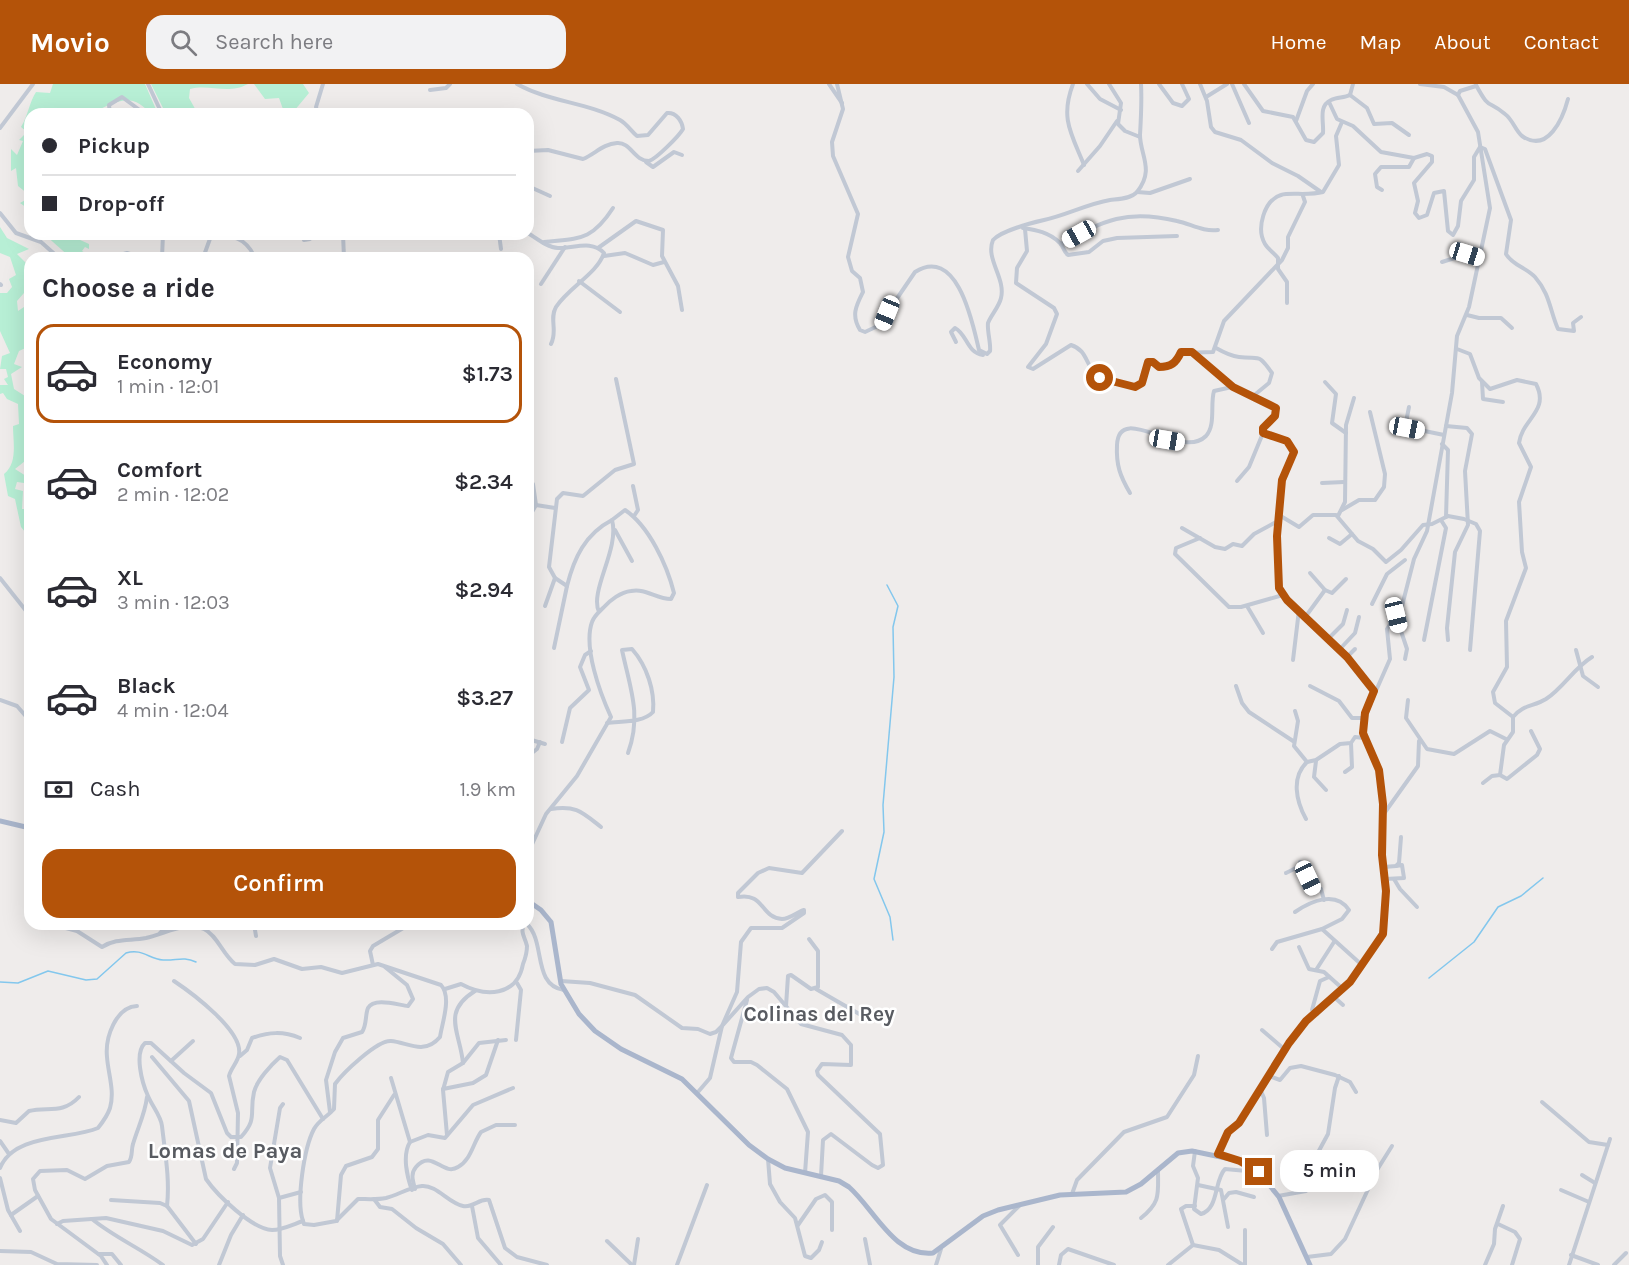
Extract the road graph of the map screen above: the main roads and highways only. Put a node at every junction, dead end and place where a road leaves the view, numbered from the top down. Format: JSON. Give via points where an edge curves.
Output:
{"nodes":[{"id":1,"x":0,"y":821,"type":"edge"},
{"id":2,"x":24,"y":827,"type":"edge"},
{"id":3,"x":534,"y":906,"type":"edge"},
{"id":4,"x":1310,"y":1265,"type":"edge"}],
"edges":[{"from":1,"to":2,"type":"main road"},
{"from":3,"to":4,"type":"main road","via":[[551,922],[564,990],[596,1031],[621,1049],[682,1079],[768,1159],[849,1187],[910,1251],[926,1254],[941,1249],[983,1216],[1024,1202],[1126,1192],[1178,1153],[1195,1151],[1240,1161],[1259,1172],[1278,1196]]}]}
